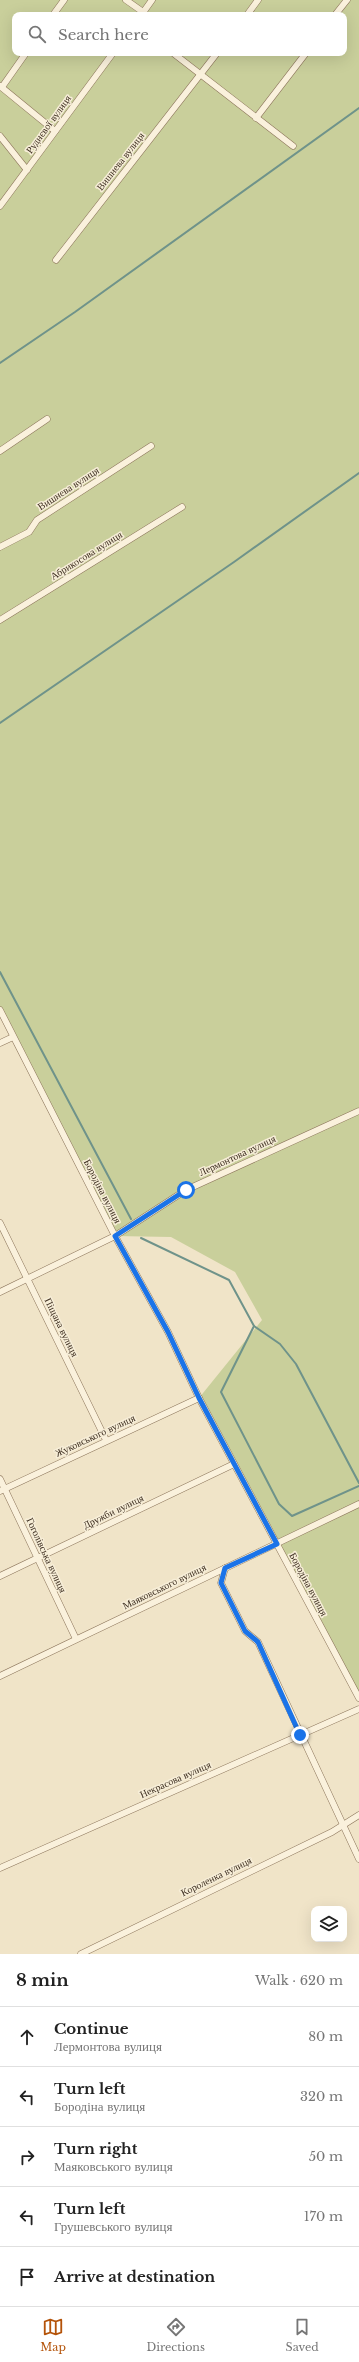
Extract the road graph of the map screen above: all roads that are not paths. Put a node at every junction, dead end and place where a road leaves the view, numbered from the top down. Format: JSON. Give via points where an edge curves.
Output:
{"nodes":[{"id":1,"x":64,"y":0,"type":"edge"},
{"id":2,"x":126,"y":0,"type":"edge"},
{"id":3,"x":152,"y":0,"type":"edge"},
{"id":4,"x":258,"y":0,"type":"edge"},
{"id":5,"x":347,"y":0,"type":"edge"},
{"id":6,"x":56,"y":12,"type":"edge"},
{"id":7,"x":141,"y":12,"type":"edge"},
{"id":8,"x":143,"y":12,"type":"edge"},
{"id":9,"x":249,"y":12,"type":"edge"},
{"id":10,"x":337,"y":12,"type":"edge"},
{"id":11,"x":24,"y":56,"type":"edge"},
{"id":12,"x":111,"y":56,"type":"edge"},
{"id":13,"x":177,"y":56,"type":"edge"},
{"id":14,"x":215,"y":56,"type":"edge"},
{"id":15,"x":304,"y":56,"type":"edge"},
{"id":16,"x":201,"y":75,"type":"junction"},
{"id":17,"x":1,"y":86,"type":"edge"},
{"id":18,"x":256,"y":118,"type":"junction"},
{"id":19,"x":55,"y":131,"type":"junction"},
{"id":20,"x":0,"y":136,"type":"edge"},
{"id":21,"x":293,"y":146,"type":"dead end"},
{"id":22,"x":27,"y":170,"type":"junction"},
{"id":23,"x":0,"y":206,"type":"edge"},
{"id":24,"x":56,"y":260,"type":"dead end"},
{"id":25,"x":47,"y":420,"type":"dead end"},
{"id":26,"x":151,"y":446,"type":"dead end"},
{"id":27,"x":0,"y":451,"type":"edge"},
{"id":28,"x":182,"y":507,"type":"dead end"},
{"id":29,"x":0,"y":548,"type":"edge"},
{"id":30,"x":0,"y":620,"type":"edge"},
{"id":31,"x":0,"y":1010,"type":"edge"},
{"id":32,"x":13,"y":1037,"type":"junction"},
{"id":33,"x":0,"y":1043,"type":"edge"},
{"id":34,"x":359,"y":1111,"type":"edge"},
{"id":35,"x":0,"y":1223,"type":"edge"},
{"id":36,"x":115,"y":1236,"type":"junction"},
{"id":37,"x":27,"y":1279,"type":"junction"},
{"id":38,"x":0,"y":1292,"type":"edge"},
{"id":39,"x":199,"y":1398,"type":"junction"},
{"id":40,"x":106,"y":1440,"type":"junction"},
{"id":41,"x":234,"y":1464,"type":"junction"},
{"id":42,"x":0,"y":1479,"type":"edge"},
{"id":43,"x":2,"y":1490,"type":"edge"},
{"id":44,"x":359,"y":1504,"type":"edge"},
{"id":45,"x":277,"y":1544,"type":"junction"},
{"id":46,"x":38,"y":1558,"type":"junction"},
{"id":47,"x":225,"y":1568,"type":"junction"},
{"id":48,"x":0,"y":1576,"type":"edge"},
{"id":49,"x":76,"y":1639,"type":"junction"},
{"id":50,"x":0,"y":1676,"type":"edge"},
{"id":51,"x":359,"y":1698,"type":"edge"},
{"id":52,"x":359,"y":1709,"type":"edge"},
{"id":53,"x":300,"y":1735,"type":"junction"},
{"id":54,"x":359,"y":1814,"type":"edge"},
{"id":55,"x":343,"y":1825,"type":"junction"},
{"id":56,"x":359,"y":1859,"type":"edge"},
{"id":57,"x":0,"y":1868,"type":"edge"},
{"id":58,"x":81,"y":1954,"type":"edge"}],
"edges":[{"from":1,"to":6,"type":"street"},
{"from":2,"to":7,"type":"street"},
{"from":3,"to":8,"type":"street"},
{"from":4,"to":9,"type":"street"},
{"from":5,"to":10,"type":"street"},
{"from":11,"to":17,"type":"street"},
{"from":12,"to":19,"type":"street","name":"Руднєвої вулиця"},
{"from":13,"to":16,"type":"street"},
{"from":14,"to":16,"type":"street","name":"Вишнева вулиця"},
{"from":15,"to":18,"type":"street"},
{"from":16,"to":18,"type":"street"},
{"from":16,"to":24,"type":"street","name":"Вишнева вулиця"},
{"from":17,"to":19,"type":"street"},
{"from":18,"to":21,"type":"street"},
{"from":19,"to":22,"type":"street","name":"Руднєвої вулиця"},
{"from":20,"to":22,"type":"street"},
{"from":22,"to":23,"type":"street","name":"Руднєвої вулиця"},
{"from":25,"to":27,"type":"street"},
{"from":26,"to":29,"type":"street","name":"Вишнева вулиця","via":[[37,520],[29,532]]},
{"from":28,"to":30,"type":"street","name":"Абрикосова вулиця"},
{"from":31,"to":32,"type":"street","name":"Бородіна вулиця"},
{"from":32,"to":33,"type":"street"},
{"from":32,"to":36,"type":"street","name":"Бородіна вулиця"},
{"from":34,"to":36,"type":"street","name":"Лермонтова вулиця","via":[[186,1190]]},
{"from":35,"to":37,"type":"street","name":"Піщана вулиця"},
{"from":36,"to":37,"type":"street","name":"Лермонтова вулиця"},
{"from":36,"to":39,"type":"street","name":"Бородіна вулиця","via":[[168,1332]]},
{"from":37,"to":38,"type":"street","name":"Лермонтова вулиця"},
{"from":37,"to":40,"type":"street","name":"Піщана вулиця"},
{"from":39,"to":40,"type":"street","name":"Жуковського вулиця"},
{"from":39,"to":41,"type":"street","name":"Бородіна вулиця"},
{"from":40,"to":43,"type":"street","name":"Жуковського вулиця"},
{"from":41,"to":45,"type":"street","name":"Бородіна вулиця"},
{"from":41,"to":46,"type":"street","name":"Дружби вулиця"},
{"from":42,"to":43,"type":"street","name":"Гоголівська вулиця"},
{"from":43,"to":46,"type":"street","name":"Гоголівська вулиця"},
{"from":44,"to":45,"type":"street","name":"Маяковського вулиця"},
{"from":45,"to":47,"type":"street","name":"Маяковського вулиця"},
{"from":45,"to":51,"type":"street","name":"Бородіна вулиця"},
{"from":46,"to":48,"type":"street","name":"Дружби вулиця"},
{"from":46,"to":49,"type":"street","name":"Гоголівська вулиця"},
{"from":47,"to":49,"type":"street","name":"Маяковського вулиця"},
{"from":47,"to":53,"type":"street","via":[[221,1583],[245,1631],[258,1642]]},
{"from":49,"to":50,"type":"street","name":"Маяковського вулиця"},
{"from":52,"to":53,"type":"street","name":"Некрасова вулиця"},
{"from":53,"to":55,"type":"street"},
{"from":53,"to":57,"type":"street","name":"Некрасова вулиця"},
{"from":54,"to":55,"type":"street","name":"Короленка вулиця"},
{"from":55,"to":56,"type":"street"},
{"from":55,"to":58,"type":"street","name":"Короленка вулиця"}]}
